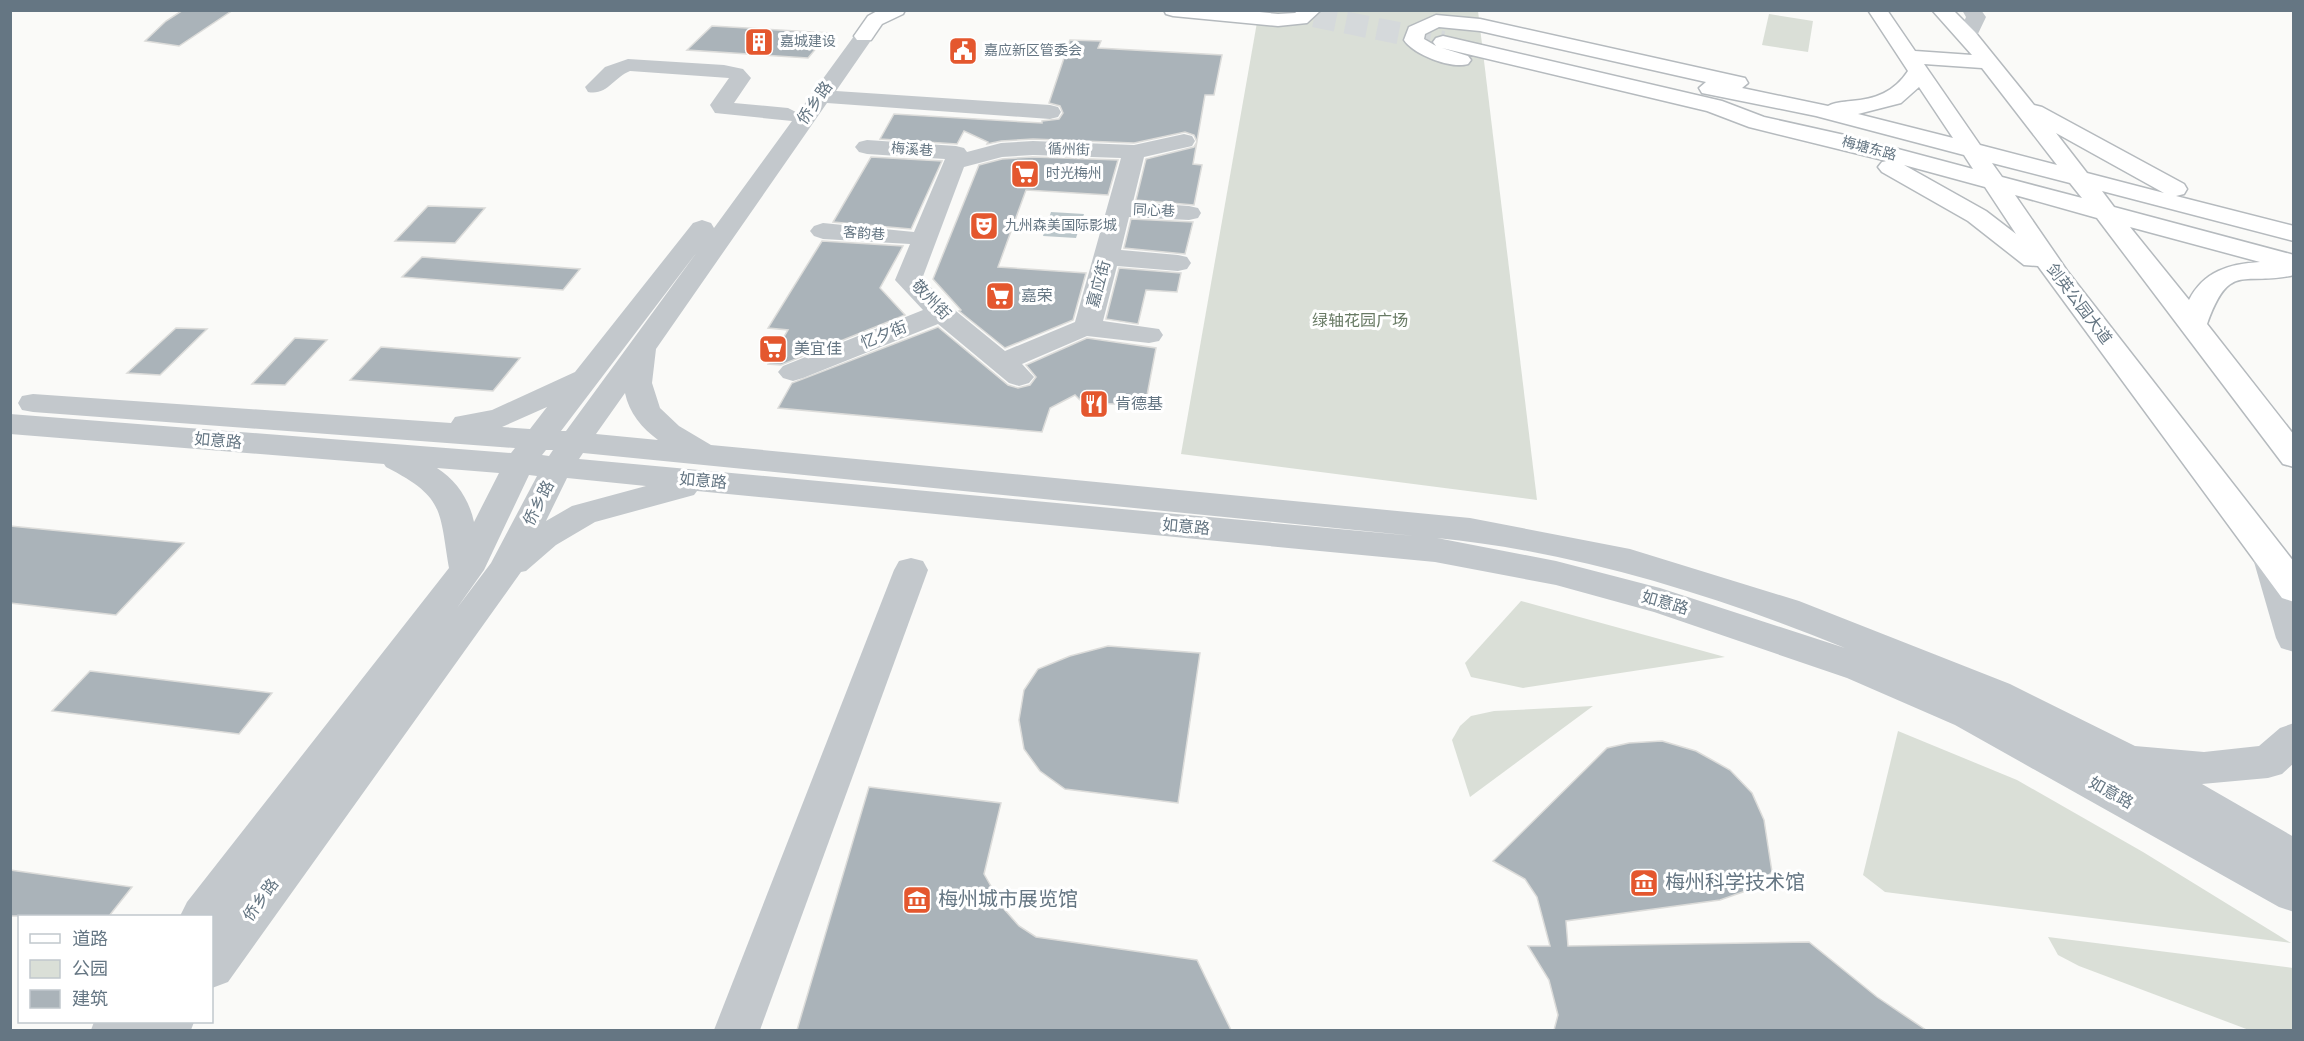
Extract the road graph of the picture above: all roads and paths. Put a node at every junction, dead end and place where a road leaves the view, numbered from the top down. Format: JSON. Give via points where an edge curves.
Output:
{"nodes":[{"id":1,"x":896,"y":10,"type":"edge"},
{"id":2,"x":1173,"y":10,"type":"edge"},
{"id":3,"x":1312,"y":10,"type":"edge"},
{"id":4,"x":1877,"y":10,"type":"edge"},
{"id":5,"x":1941,"y":10,"type":"edge"},
{"id":6,"x":1971,"y":10,"type":"edge"},
{"id":7,"x":857,"y":27,"type":"junction"},
{"id":8,"x":1968,"y":36,"type":"junction"},
{"id":9,"x":1988,"y":62,"type":"junction"},
{"id":10,"x":1912,"y":65,"type":"junction"},
{"id":11,"x":596,"y":87,"type":"dead end"},
{"id":12,"x":821,"y":96,"type":"junction"},
{"id":13,"x":1781,"y":101,"type":"junction"},
{"id":14,"x":2019,"y":103,"type":"junction"},
{"id":15,"x":1818,"y":110,"type":"junction"},
{"id":16,"x":788,"y":115,"type":"junction"},
{"id":17,"x":1757,"y":122,"type":"junction"},
{"id":18,"x":1184,"y":141,"type":"dead end"},
{"id":19,"x":1841,"y":141,"type":"junction"},
{"id":20,"x":867,"y":147,"type":"dead end"},
{"id":21,"x":1033,"y":148,"type":"junction"},
{"id":22,"x":1969,"y":150,"type":"junction"},
{"id":23,"x":1134,"y":152,"type":"junction"},
{"id":24,"x":955,"y":158,"type":"junction"},
{"id":25,"x":2077,"y":178,"type":"junction"},
{"id":26,"x":1991,"y":182,"type":"junction"},
{"id":27,"x":1119,"y":209,"type":"junction"},
{"id":28,"x":2103,"y":212,"type":"junction"},
{"id":29,"x":1189,"y":213,"type":"dead end"},
{"id":30,"x":2251,"y":223,"type":"junction"},
{"id":31,"x":823,"y":231,"type":"dead end"},
{"id":32,"x":2294,"y":234,"type":"edge"},
{"id":33,"x":905,"y":237,"type":"dead end"},
{"id":34,"x":1106,"y":256,"type":"junction"},
{"id":35,"x":1178,"y":263,"type":"dead end"},
{"id":36,"x":2294,"y":263,"type":"edge"},
{"id":37,"x":2294,"y":268,"type":"edge"},
{"id":38,"x":2059,"y":279,"type":"junction"},
{"id":39,"x":941,"y":313,"type":"junction"},
{"id":40,"x":2193,"y":324,"type":"junction"},
{"id":41,"x":1087,"y":328,"type":"junction"},
{"id":42,"x":1149,"y":335,"type":"dead end"},
{"id":43,"x":642,"y":350,"type":"junction"},
{"id":44,"x":1011,"y":370,"type":"joint"},
{"id":45,"x":793,"y":372,"type":"dead end"},
{"id":46,"x":589,"y":376,"type":"junction"},
{"id":47,"x":10,"y":401,"type":"edge"},
{"id":48,"x":10,"y":424,"type":"edge"},
{"id":49,"x":418,"y":430,"type":"junction"},
{"id":50,"x":539,"y":439,"type":"junction"},
{"id":51,"x":566,"y":454,"type":"junction"},
{"id":52,"x":384,"y":455,"type":"junction"},
{"id":53,"x":2294,"y":458,"type":"edge"},
{"id":54,"x":519,"y":464,"type":"junction"},
{"id":55,"x":709,"y":469,"type":"junction"},
{"id":56,"x":2269,"y":553,"type":"junction"},
{"id":57,"x":486,"y":570,"type":"junction"},
{"id":58,"x":911,"y":570,"type":"dead end"},
{"id":59,"x":2294,"y":589,"type":"edge"},
{"id":60,"x":2294,"y":638,"type":"edge"},
{"id":61,"x":2294,"y":738,"type":"edge"},
{"id":62,"x":2127,"y":761,"type":"junction"},
{"id":63,"x":2294,"y":859,"type":"edge"},
{"id":64,"x":2294,"y":893,"type":"edge"},
{"id":65,"x":203,"y":915,"type":"edge"},
{"id":66,"x":213,"y":966,"type":"edge"},
{"id":67,"x":737,"y":1030,"type":"edge"}],
"edges":[{"from":1,"to":7,"type":"main road"},
{"from":2,"to":3,"type":"main road","via":[[1278,20],[1300,20]]},
{"from":4,"to":10,"type":"main road","name":"剑英公园大道"},
{"from":5,"to":8,"type":"main road"},
{"from":6,"to":8,"type":"street","via":[[1976,17]]},
{"from":7,"to":12,"type":"street","name":"侨乡路"},
{"from":7,"to":16,"type":"street","name":"侨乡路"},
{"from":8,"to":9,"type":"main road"},
{"from":9,"to":10,"type":"main road"},
{"from":9,"to":14,"type":"main road"},
{"from":10,"to":15,"type":"main road","via":[[1910,87],[1896,97],[1881,103]]},
{"from":10,"to":22,"type":"main road","name":"剑英公园大道"},
{"from":11,"to":16,"type":"street","via":[[617,68],[628,65],[724,71],[740,78],[721,105],[723,108]]},
{"from":12,"to":21,"type":"street","via":[[1047,116]]},
{"from":12,"to":43,"type":"street","name":"侨乡路"},
{"from":13,"to":15,"type":"main road","name":"梅塘东路"},
{"from":13,"to":17,"type":"main road","name":"梅塘东路","via":[[1717,90],[1565,53],[1447,36],[1714,106]]},
{"from":13,"to":17,"type":"main road","via":[[1730,80],[1480,25],[1436,21],[1416,31],[1414,40],[1424,49],[1448,57],[1703,115]]},
{"from":14,"to":25,"type":"main road"},
{"from":14,"to":30,"type":"main road","via":[[2138,170]]},
{"from":15,"to":22,"type":"main road","name":"梅塘东路"},
{"from":16,"to":46,"type":"street","name":"侨乡路"},
{"from":17,"to":19,"type":"main road","name":"梅塘东路"},
{"from":18,"to":23,"type":"street","name":"循州街"},
{"from":19,"to":26,"type":"main road","name":"梅塘东路"},
{"from":19,"to":38,"type":"main road","via":[[1977,216]]},
{"from":20,"to":24,"type":"street","name":"梅溪巷"},
{"from":21,"to":23,"type":"street","name":"循州街"},
{"from":21,"to":24,"type":"street","name":"循州街"},
{"from":22,"to":25,"type":"main road","name":"梅塘东路"},
{"from":22,"to":26,"type":"main road","name":"剑英公园大道"},
{"from":23,"to":27,"type":"street","name":"嘉应街"},
{"from":24,"to":39,"type":"street","name":"敬州街","via":[[908,280]]},
{"from":25,"to":28,"type":"main road"},
{"from":25,"to":30,"type":"main road","name":"梅塘东路"},
{"from":26,"to":28,"type":"main road","name":"梅塘东路"},
{"from":26,"to":38,"type":"main road","name":"剑英公园大道"},
{"from":27,"to":29,"type":"street","name":"同心巷"},
{"from":27,"to":34,"type":"street","name":"嘉应街"},
{"from":28,"to":36,"type":"main road","name":"梅塘东路"},
{"from":28,"to":40,"type":"main road"},
{"from":30,"to":32,"type":"main road","name":"梅塘东路"},
{"from":31,"to":33,"type":"street","name":"客韵巷"},
{"from":34,"to":35,"type":"street"},
{"from":34,"to":41,"type":"street","name":"嘉应街"},
{"from":37,"to":40,"type":"main road","via":[[2224,277],[2204,296]]},
{"from":38,"to":56,"type":"main road","name":"剑英公园大道"},
{"from":39,"to":44,"type":"street","name":"敬州街"},
{"from":39,"to":45,"type":"street","name":"忆夕街"},
{"from":40,"to":53,"type":"main road"},
{"from":41,"to":42,"type":"street"},
{"from":41,"to":44,"type":"street","name":"嘉应街","via":[[1074,331]]},
{"from":43,"to":51,"type":"street","name":"侨乡路"},
{"from":43,"to":55,"type":"street","via":[[638,387],[655,423]]},
{"from":46,"to":49,"type":"street","via":[[499,417]]},
{"from":46,"to":50,"type":"street","name":"侨乡路"},
{"from":47,"to":49,"type":"street","name":"如意路"},
{"from":48,"to":52,"type":"street","name":"如意路"},
{"from":49,"to":50,"type":"street","name":"如意路"},
{"from":50,"to":51,"type":"street","name":"如意路"},
{"from":50,"to":54,"type":"street","name":"侨乡路"},
{"from":51,"to":54,"type":"street","name":"如意路"},
{"from":51,"to":55,"type":"street","name":"如意路"},
{"from":51,"to":57,"type":"street","name":"侨乡路"},
{"from":52,"to":54,"type":"street","name":"如意路"},
{"from":52,"to":57,"type":"street","via":[[421,471],[443,488]]},
{"from":54,"to":57,"type":"street","name":"侨乡路"},
{"from":55,"to":57,"type":"street","via":[[584,514]]},
{"from":55,"to":62,"type":"street","name":"如意路","via":[[1470,530],[1630,561],[1786,609],[1997,695]]},
{"from":55,"to":64,"type":"street","name":"如意路","via":[[1435,550],[1556,573],[1770,636],[1957,709]]},
{"from":56,"to":59,"type":"main road","name":"剑英公园大道"},
{"from":56,"to":60,"type":"street"},
{"from":57,"to":65,"type":"street","name":"侨乡路"},
{"from":57,"to":66,"type":"street","name":"侨乡路"},
{"from":58,"to":67,"type":"street"},
{"from":61,"to":62,"type":"street","via":[[2268,762],[2204,768]]},
{"from":62,"to":63,"type":"street","name":"如意路"}]}
